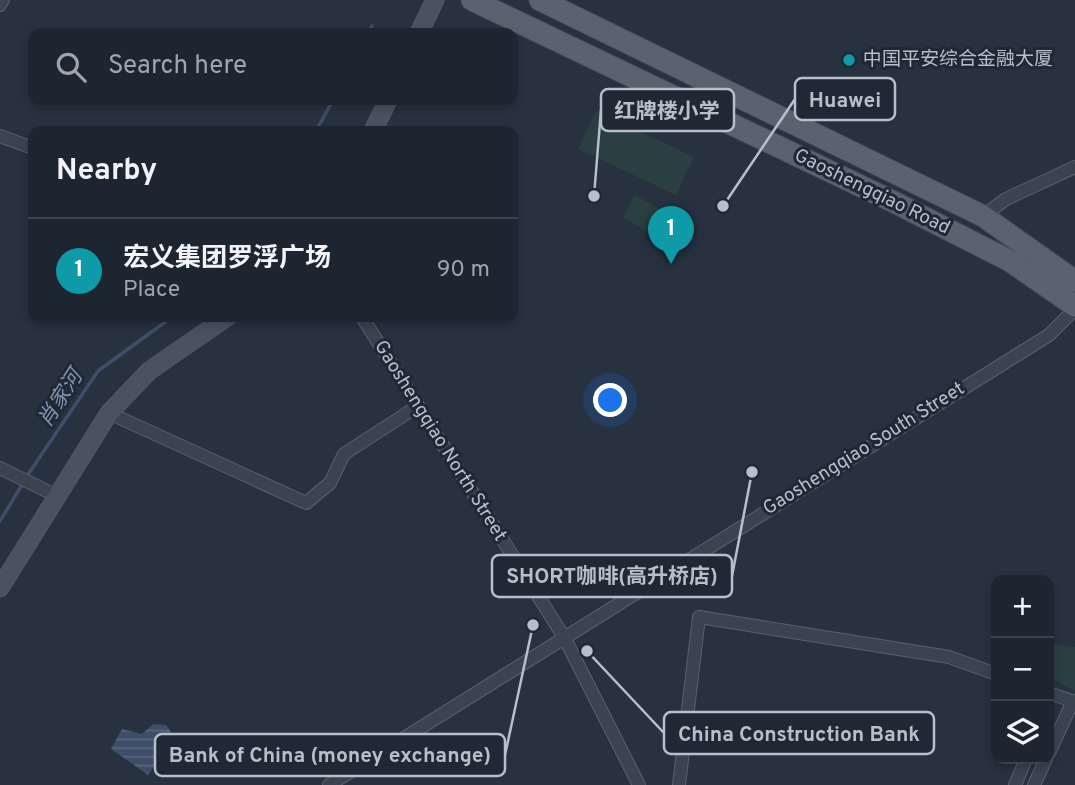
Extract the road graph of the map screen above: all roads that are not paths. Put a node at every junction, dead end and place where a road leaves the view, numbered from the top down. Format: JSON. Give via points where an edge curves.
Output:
{"nodes":[{"id":1,"x":3,"y":0,"type":"edge"},
{"id":2,"x":435,"y":0,"type":"edge"},
{"id":3,"x":472,"y":0,"type":"edge"},
{"id":4,"x":540,"y":0,"type":"edge"},
{"id":5,"x":0,"y":5,"type":"edge"},
{"id":6,"x":421,"y":28,"type":"edge"},
{"id":7,"x":386,"y":105,"type":"edge"},
{"id":8,"x":375,"y":126,"type":"edge"},
{"id":9,"x":0,"y":136,"type":"edge"},
{"id":10,"x":28,"y":146,"type":"edge"},
{"id":11,"x":1075,"y":167,"type":"edge"},
{"id":12,"x":982,"y":216,"type":"junction"},
{"id":13,"x":1075,"y":281,"type":"edge"},
{"id":14,"x":1075,"y":307,"type":"edge"},
{"id":15,"x":220,"y":322,"type":"edge"},
{"id":16,"x":365,"y":322,"type":"edge"},
{"id":17,"x":418,"y":406,"type":"junction"},
{"id":18,"x":109,"y":413,"type":"junction"},
{"id":19,"x":0,"y":468,"type":"edge"},
{"id":20,"x":57,"y":496,"type":"junction"},
{"id":21,"x":0,"y":588,"type":"edge"},
{"id":22,"x":564,"y":637,"type":"junction"},
{"id":23,"x":991,"y":672,"type":"edge"},
{"id":24,"x":1054,"y":699,"type":"edge"},
{"id":25,"x":1074,"y":702,"type":"edge"},
{"id":26,"x":1054,"y":743,"type":"edge"},
{"id":27,"x":1024,"y":764,"type":"edge"},
{"id":28,"x":1044,"y":764,"type":"edge"},
{"id":29,"x":329,"y":785,"type":"edge"},
{"id":30,"x":639,"y":785,"type":"edge"},
{"id":31,"x":679,"y":785,"type":"edge"},
{"id":32,"x":1015,"y":785,"type":"edge"},
{"id":33,"x":1034,"y":785,"type":"edge"}],
"edges":[{"from":1,"to":5,"type":"street"},
{"from":2,"to":6,"type":"main road"},
{"from":3,"to":14,"type":"main road","name":"Gaoshengqiao Road","via":[[1010,261]]},
{"from":4,"to":12,"type":"main road","name":"Gaoshengqiao Road"},
{"from":7,"to":8,"type":"main road"},
{"from":9,"to":10,"type":"street"},
{"from":11,"to":12,"type":"street","via":[[1006,198]]},
{"from":12,"to":13,"type":"main road","name":"Gaoshengqiao Road"},
{"from":14,"to":22,"type":"street","name":"Gaoshengqiao South Street","via":[[1049,335]]},
{"from":15,"to":18,"type":"main road","via":[[149,371]]},
{"from":16,"to":17,"type":"street","name":"Gaoshengqiao North Street"},
{"from":17,"to":18,"type":"street","via":[[344,454],[330,483],[306,503]]},
{"from":17,"to":22,"type":"street","name":"Gaoshengqiao North Street"},
{"from":18,"to":20,"type":"main road"},
{"from":19,"to":20,"type":"street"},
{"from":20,"to":21,"type":"main road"},
{"from":22,"to":29,"type":"street","name":"Gaoshengqiao South Street"},
{"from":22,"to":30,"type":"street","name":"Gaoshengqiao North Street"},
{"from":23,"to":31,"type":"street","via":[[949,657],[699,617]]},
{"from":24,"to":25,"type":"street"},
{"from":25,"to":26,"type":"street"},
{"from":27,"to":32,"type":"street"},
{"from":28,"to":33,"type":"street"}]}
